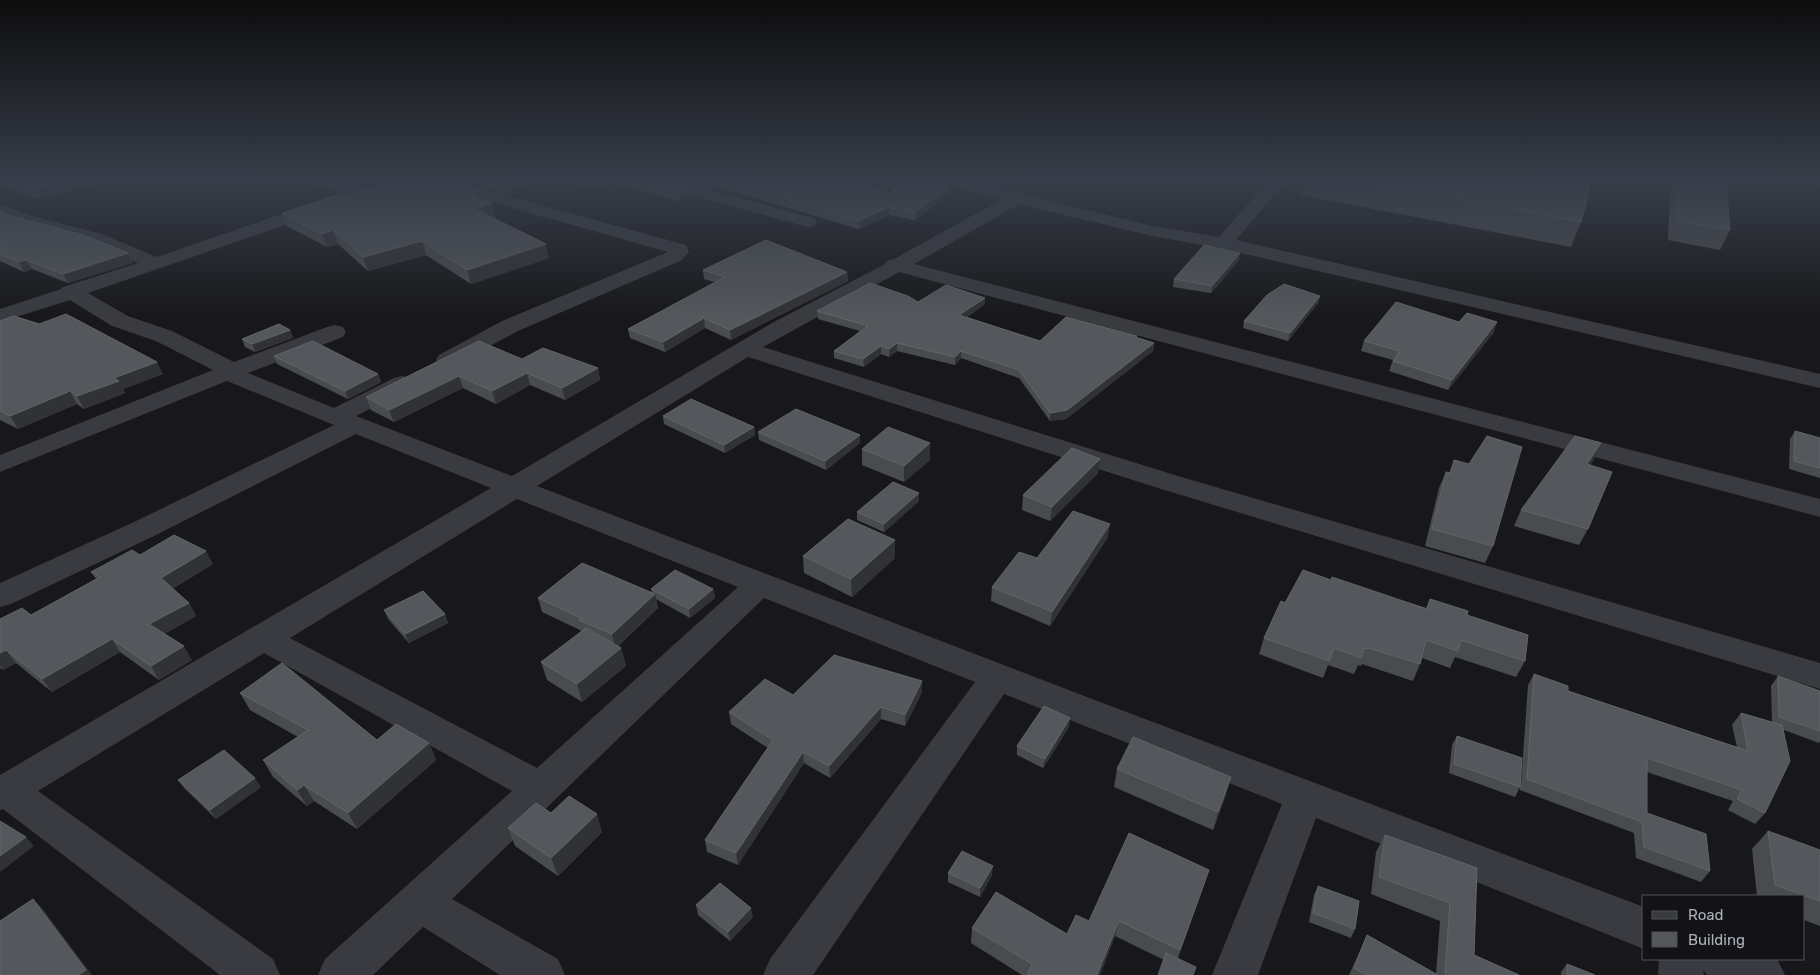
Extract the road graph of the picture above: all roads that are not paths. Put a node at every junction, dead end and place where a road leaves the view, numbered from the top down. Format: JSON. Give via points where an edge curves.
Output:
{"nodes":[{"id":1,"x":47,"y":226,"type":"edge"},
{"id":2,"x":267,"y":226,"type":"edge"},
{"id":3,"x":594,"y":226,"type":"edge"},
{"id":4,"x":970,"y":226,"type":"edge"},
{"id":5,"x":1130,"y":226,"type":"edge"},
{"id":6,"x":1239,"y":226,"type":"edge"},
{"id":7,"x":1224,"y":243,"type":"junction"},
{"id":8,"x":156,"y":264,"type":"junction"},
{"id":9,"x":894,"y":266,"type":"junction"},
{"id":10,"x":70,"y":291,"type":"junction"},
{"id":11,"x":0,"y":316,"type":"edge"},
{"id":12,"x":336,"y":332,"type":"dead end"},
{"id":13,"x":745,"y":349,"type":"junction"},
{"id":14,"x":230,"y":372,"type":"junction"},
{"id":15,"x":1820,"y":381,"type":"edge"},
{"id":16,"x":345,"y":421,"type":"junction"},
{"id":17,"x":0,"y":464,"type":"edge"},
{"id":18,"x":515,"y":487,"type":"junction"},
{"id":19,"x":1820,"y":508,"type":"edge"},
{"id":20,"x":760,"y":584,"type":"junction"},
{"id":21,"x":0,"y":596,"type":"edge"},
{"id":22,"x":263,"y":638,"type":"junction"},
{"id":23,"x":1820,"y":676,"type":"edge"},
{"id":24,"x":997,"y":677,"type":"junction"},
{"id":25,"x":541,"y":788,"type":"junction"},
{"id":26,"x":3,"y":792,"type":"edge"},
{"id":27,"x":1304,"y":796,"type":"junction"},
{"id":28,"x":419,"y":902,"type":"junction"},
{"id":29,"x":1642,"y":927,"type":"edge"},
{"id":30,"x":1681,"y":960,"type":"edge"},
{"id":31,"x":1724,"y":960,"type":"edge"},
{"id":32,"x":257,"y":975,"type":"edge"},
{"id":33,"x":341,"y":975,"type":"edge"},
{"id":34,"x":542,"y":975,"type":"edge"},
{"id":35,"x":786,"y":975,"type":"edge"},
{"id":36,"x":1235,"y":975,"type":"edge"},
{"id":37,"x":1681,"y":975,"type":"edge"},
{"id":38,"x":1762,"y":975,"type":"edge"}],
"edges":[{"from":1,"to":8,"type":"street","via":[[95,238]]},
{"from":2,"to":8,"type":"street"},
{"from":3,"to":16,"type":"street","via":[[679,249],[680,252],[510,326],[421,374]]},
{"from":4,"to":9,"type":"street"},
{"from":5,"to":7,"type":"street"},
{"from":6,"to":7,"type":"street"},
{"from":7,"to":15,"type":"street"},
{"from":8,"to":10,"type":"street"},
{"from":9,"to":13,"type":"street"},
{"from":9,"to":19,"type":"street"},
{"from":10,"to":11,"type":"street"},
{"from":10,"to":14,"type":"street","via":[[120,321],[164,336]]},
{"from":12,"to":14,"type":"street"},
{"from":13,"to":18,"type":"street"},
{"from":13,"to":23,"type":"street","via":[[1177,485]]},
{"from":14,"to":16,"type":"street"},
{"from":14,"to":17,"type":"street"},
{"from":16,"to":18,"type":"street"},
{"from":16,"to":21,"type":"street","via":[[144,529]]},
{"from":18,"to":20,"type":"street"},
{"from":18,"to":22,"type":"street"},
{"from":20,"to":24,"type":"street"},
{"from":20,"to":25,"type":"street"},
{"from":22,"to":25,"type":"street"},
{"from":22,"to":26,"type":"street"},
{"from":24,"to":27,"type":"street"},
{"from":24,"to":35,"type":"street"},
{"from":25,"to":28,"type":"street"},
{"from":26,"to":32,"type":"street"},
{"from":27,"to":29,"type":"street"},
{"from":27,"to":36,"type":"street"},
{"from":28,"to":33,"type":"street"},
{"from":28,"to":34,"type":"street"},
{"from":30,"to":37,"type":"street"},
{"from":31,"to":38,"type":"street"}]}
